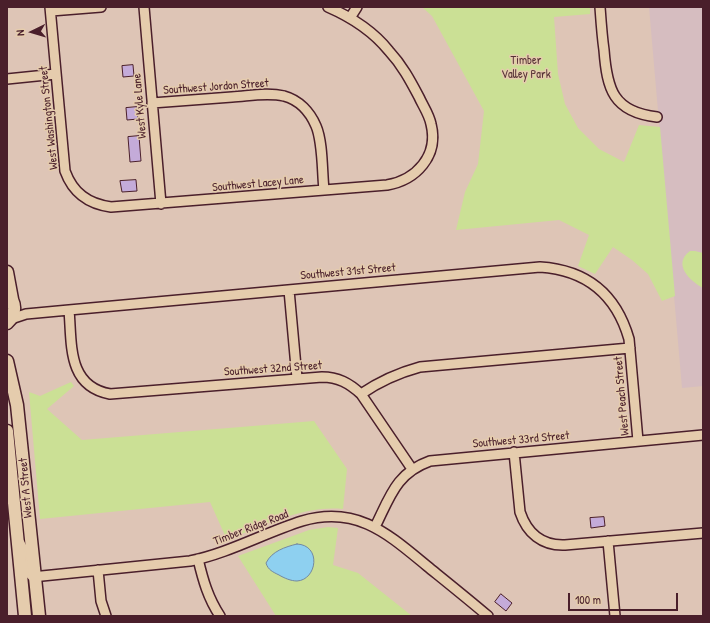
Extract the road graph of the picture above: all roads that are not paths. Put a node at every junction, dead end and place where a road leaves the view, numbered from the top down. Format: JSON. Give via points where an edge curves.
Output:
{"nodes":[{"id":1,"x":100,"y":7,"type":"edge"},
{"id":2,"x":144,"y":7,"type":"edge"},
{"id":3,"x":328,"y":7,"type":"edge"},
{"id":4,"x":358,"y":7,"type":"edge"},
{"id":5,"x":600,"y":7,"type":"edge"},
{"id":6,"x":51,"y":9,"type":"edge"},
{"id":7,"x":350,"y":18,"type":"junction"},
{"id":8,"x":56,"y":74,"type":"junction"},
{"id":9,"x":7,"y":79,"type":"edge"},
{"id":10,"x":152,"y":104,"type":"junction"},
{"id":11,"x":657,"y":117,"type":"dead end"},
{"id":12,"x":324,"y":190,"type":"junction"},
{"id":13,"x":83,"y":198,"type":"joint"},
{"id":14,"x":161,"y":204,"type":"junction"},
{"id":15,"x":7,"y":272,"type":"edge"},
{"id":16,"x":289,"y":290,"type":"junction"},
{"id":17,"x":11,"y":298,"type":"edge"},
{"id":18,"x":69,"y":310,"type":"junction"},
{"id":19,"x":26,"y":314,"type":"junction"},
{"id":20,"x":9,"y":321,"type":"edge"},
{"id":21,"x":630,"y":348,"type":"junction"},
{"id":22,"x":7,"y":361,"type":"edge"},
{"id":23,"x":297,"y":378,"type":"junction"},
{"id":24,"x":361,"y":394,"type":"junction"},
{"id":25,"x":7,"y":431,"type":"edge"},
{"id":26,"x":703,"y":435,"type":"edge"},
{"id":27,"x":638,"y":441,"type":"junction"},
{"id":28,"x":514,"y":452,"type":"junction"},
{"id":29,"x":412,"y":469,"type":"junction"},
{"id":30,"x":375,"y":527,"type":"junction"},
{"id":31,"x":703,"y":533,"type":"edge"},
{"id":32,"x":17,"y":538,"type":"junction"},
{"id":33,"x":608,"y":541,"type":"junction"},
{"id":34,"x":198,"y":559,"type":"junction"},
{"id":35,"x":98,"y":570,"type":"junction"},
{"id":36,"x":35,"y":577,"type":"junction"},
{"id":37,"x":25,"y":616,"type":"edge"},
{"id":38,"x":39,"y":616,"type":"edge"},
{"id":39,"x":106,"y":616,"type":"edge"},
{"id":40,"x":220,"y":616,"type":"edge"},
{"id":41,"x":488,"y":616,"type":"edge"},
{"id":42,"x":615,"y":616,"type":"edge"}],
"edges":[{"from":1,"to":6,"type":"street"},
{"from":2,"to":10,"type":"street","name":"West Kyle Lane"},
{"from":3,"to":7,"type":"street"},
{"from":4,"to":7,"type":"street"},
{"from":5,"to":11,"type":"street","via":[[605,70],[612,92],[631,111]]},
{"from":6,"to":8,"type":"street","name":"West Washington Street"},
{"from":7,"to":12,"type":"street","name":"Southwest Lacey Lane","via":[[378,39],[407,75],[429,115],[432,141],[426,159],[414,174],[396,183]]},
{"from":8,"to":9,"type":"street"},
{"from":8,"to":13,"type":"street","name":"West Washington Street","via":[[65,171],[68,180]]},
{"from":10,"to":12,"type":"street","name":"Southwest Jordon Street","via":[[266,94],[285,96],[294,100],[313,119],[317,128]]},
{"from":10,"to":14,"type":"street","name":"West Kyle Lane"},
{"from":12,"to":14,"type":"street","name":"Southwest Lacey Lane"},
{"from":13,"to":14,"type":"street","name":"Southwest Lacey Lane","via":[[111,207]]},
{"from":15,"to":17,"type":"main road"},
{"from":16,"to":18,"type":"street","name":"Southwest 31st Street"},
{"from":16,"to":21,"type":"street","name":"Southwest 31st Street","via":[[540,267],[553,268],[587,280],[613,303],[625,326]]},
{"from":16,"to":23,"type":"street"},
{"from":17,"to":19,"type":"street"},
{"from":17,"to":20,"type":"main road","via":[[14,314]]},
{"from":18,"to":19,"type":"street","name":"Southwest 31st Street"},
{"from":18,"to":23,"type":"street","name":"Southwest 32nd Street","via":[[73,359],[80,376],[97,391],[110,394]]},
{"from":19,"to":20,"type":"street","name":"Southwest 31st Street"},
{"from":21,"to":24,"type":"street","via":[[420,368],[391,376]]},
{"from":21,"to":27,"type":"street","name":"West Peach Street"},
{"from":22,"to":36,"type":"main road","name":"West A Street","via":[[17,405]]},
{"from":23,"to":24,"type":"street","name":"Southwest 32nd Street","via":[[332,377],[348,383]]},
{"from":24,"to":29,"type":"street","name":"Southwest 32nd Street"},
{"from":25,"to":32,"type":"main road","name":"West A Street"},
{"from":26,"to":27,"type":"street","name":"Southwest 33rd Street"},
{"from":27,"to":28,"type":"street","name":"Southwest 33rd Street"},
{"from":28,"to":29,"type":"street","name":"Southwest 33rd Street","via":[[430,461]]},
{"from":28,"to":33,"type":"street","via":[[520,512],[523,521],[534,535],[541,541],[558,545]]},
{"from":29,"to":30,"type":"street","name":"Southwest 33rd Street","via":[[395,486]]},
{"from":30,"to":34,"type":"street","name":"Timber Ridge Road","via":[[348,518],[314,518]]},
{"from":30,"to":41,"type":"street","name":"Timber Ridge Road","via":[[400,544]]},
{"from":31,"to":33,"type":"street"},
{"from":32,"to":36,"type":"street","via":[[27,557],[29,573]]},
{"from":32,"to":37,"type":"main road","name":"West A Street"},
{"from":33,"to":42,"type":"street"},
{"from":34,"to":35,"type":"street","name":"Timber Ridge Road"},
{"from":34,"to":40,"type":"street","via":[[204,586]]},
{"from":35,"to":36,"type":"street","name":"Timber Ridge Road"},
{"from":35,"to":39,"type":"street","via":[[101,602]]},
{"from":36,"to":38,"type":"main road","name":"West A Street"}]}
